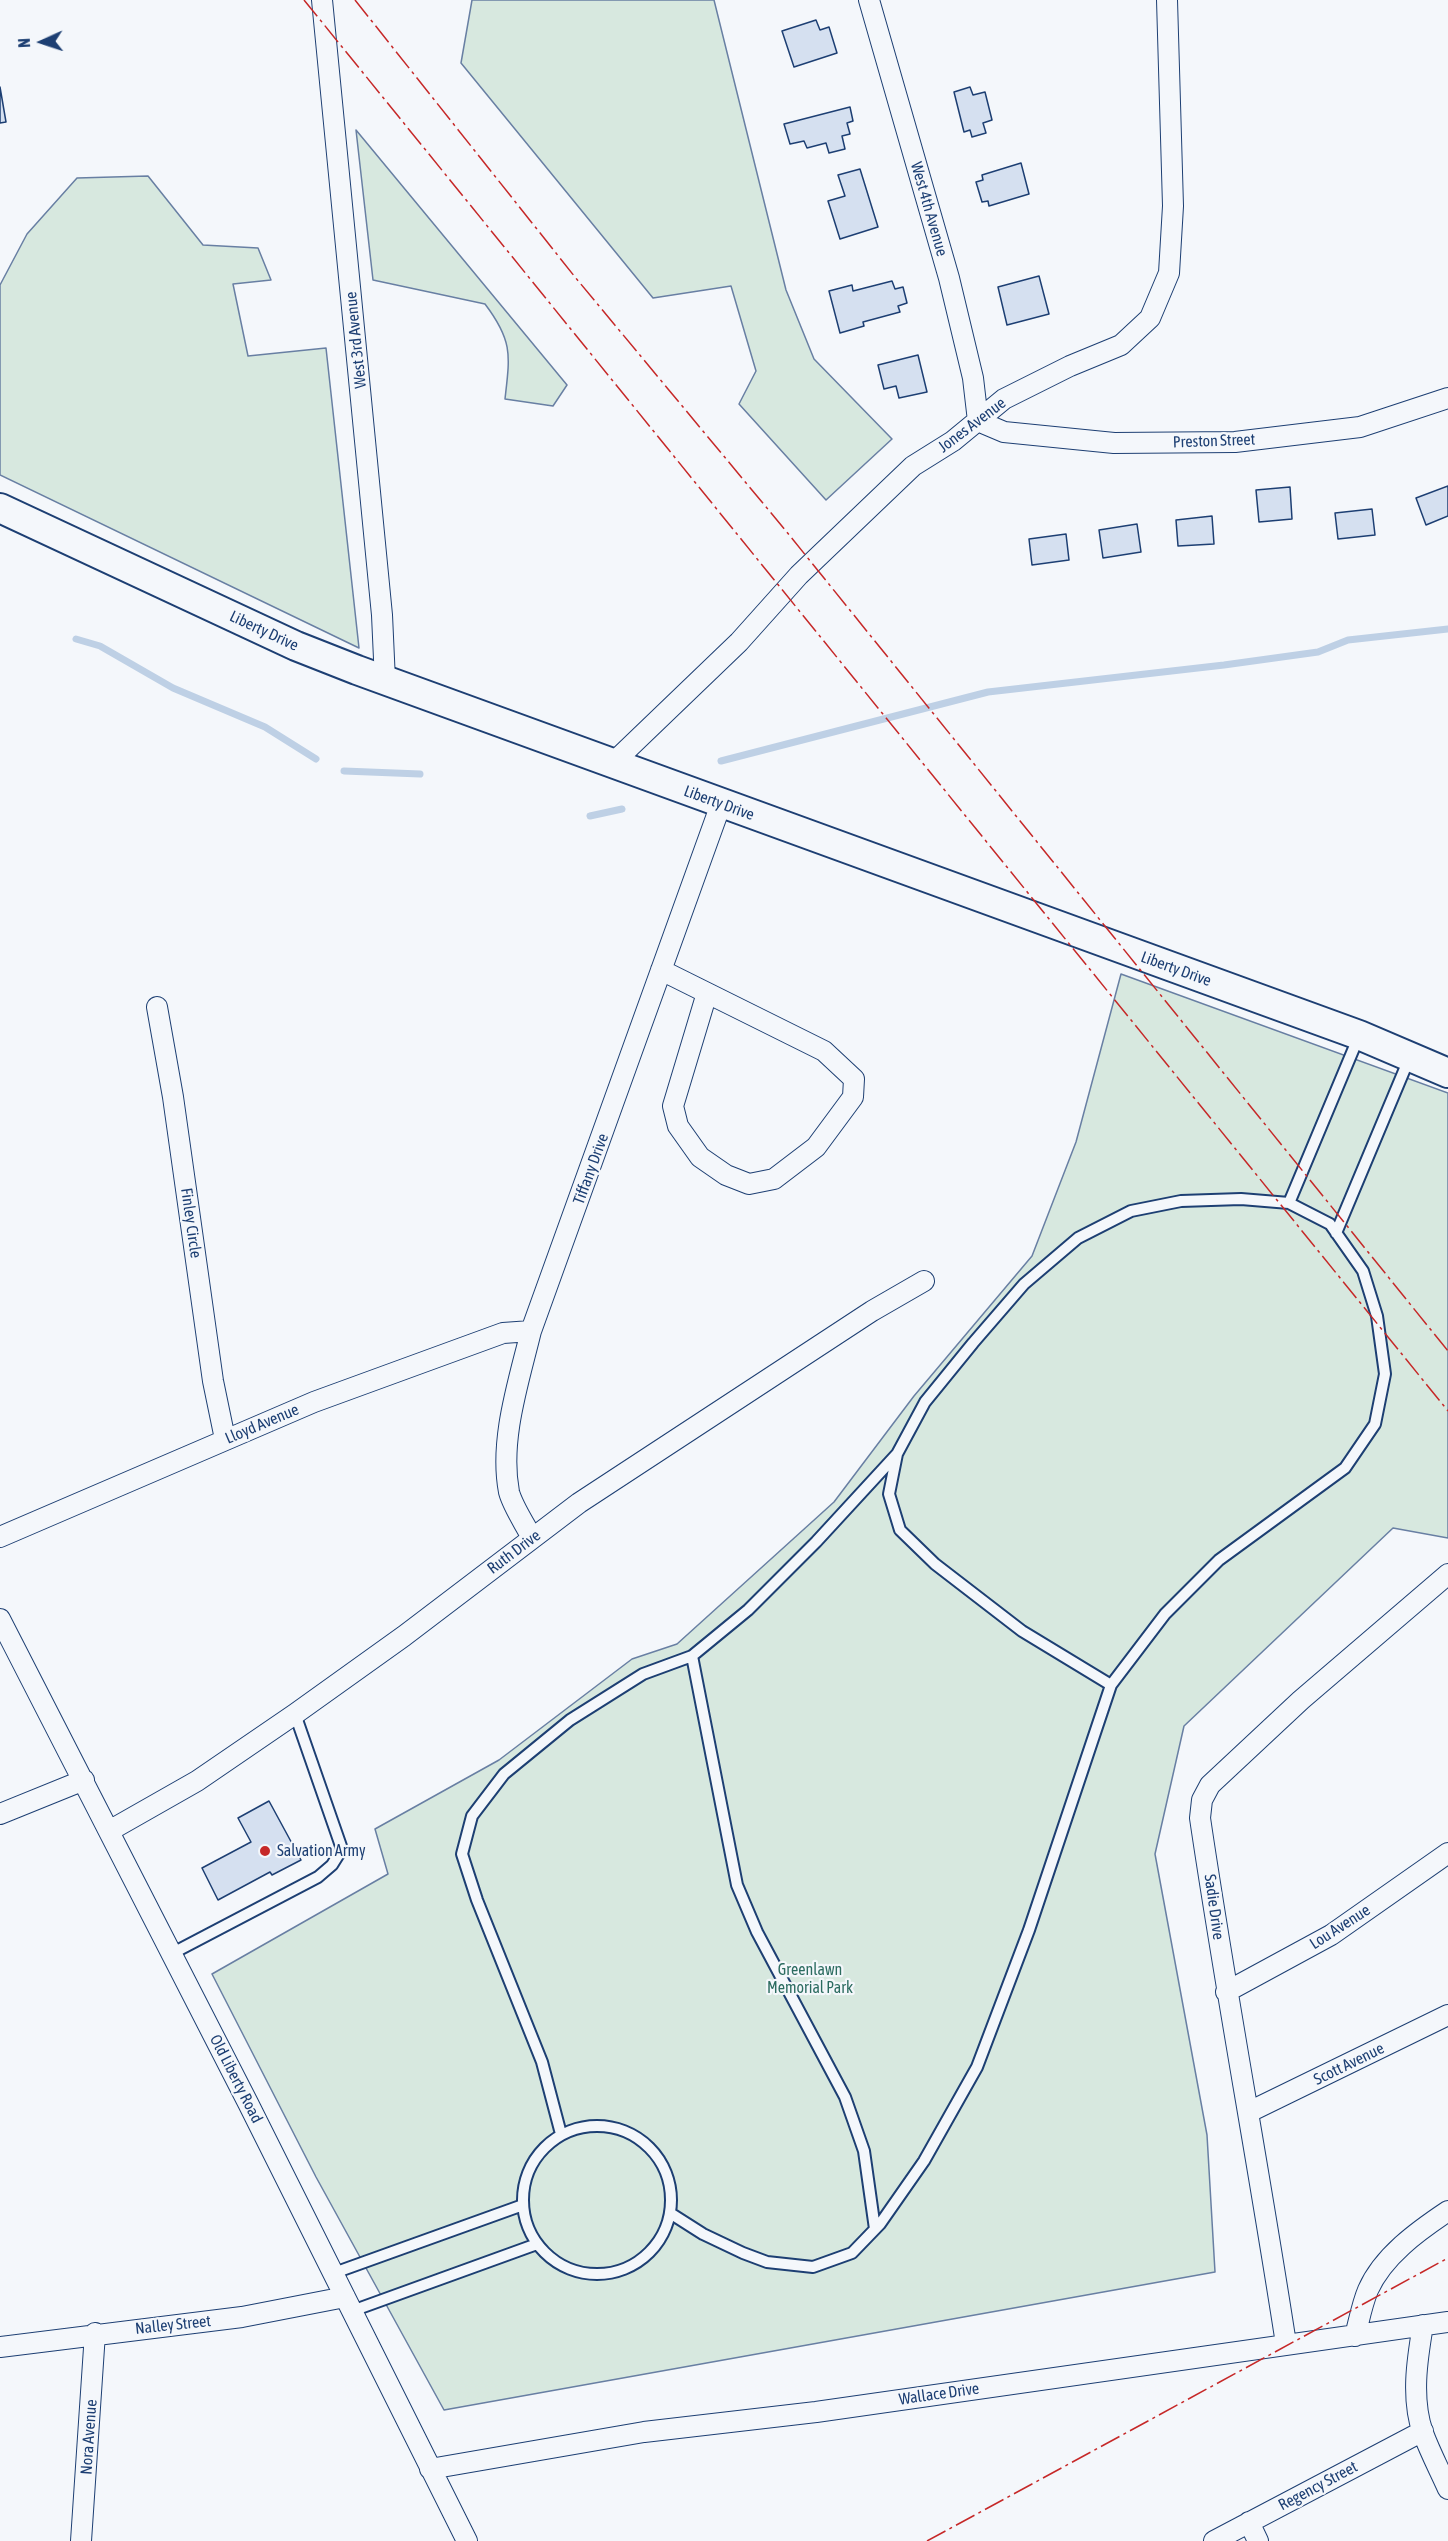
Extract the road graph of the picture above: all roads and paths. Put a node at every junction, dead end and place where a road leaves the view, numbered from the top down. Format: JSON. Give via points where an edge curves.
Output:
{"nodes":[{"id":1,"x":322,"y":0,"type":"edge"},
{"id":2,"x":869,"y":0,"type":"edge"},
{"id":3,"x":1167,"y":0,"type":"edge"},
{"id":4,"x":1448,"y":398,"type":"edge"},
{"id":5,"x":978,"y":421,"type":"junction"},
{"id":6,"x":0,"y":508,"type":"edge"},
{"id":7,"x":386,"y":681,"type":"junction"},
{"id":8,"x":612,"y":764,"type":"junction"},
{"id":9,"x":721,"y":804,"type":"junction"},
{"id":10,"x":661,"y":970,"type":"junction"},
{"id":11,"x":707,"y":993,"type":"junction"},
{"id":12,"x":157,"y":1007,"type":"dead end"},
{"id":13,"x":1359,"y":1035,"type":"junction"},
{"id":14,"x":1410,"y":1055,"type":"junction"},
{"id":15,"x":1448,"y":1073,"type":"edge"},
{"id":16,"x":1289,"y":1203,"type":"junction"},
{"id":17,"x":1336,"y":1233,"type":"junction"},
{"id":18,"x":924,"y":1281,"type":"dead end"},
{"id":19,"x":531,"y":1330,"type":"junction"},
{"id":20,"x":225,"y":1438,"type":"junction"},
{"id":21,"x":897,"y":1454,"type":"junction"},
{"id":22,"x":0,"y":1537,"type":"edge"},
{"id":23,"x":532,"y":1538,"type":"junction"},
{"id":24,"x":1448,"y":1574,"type":"edge"},
{"id":25,"x":0,"y":1619,"type":"edge"},
{"id":26,"x":692,"y":1656,"type":"junction"},
{"id":27,"x":1111,"y":1685,"type":"junction"},
{"id":28,"x":295,"y":1714,"type":"junction"},
{"id":29,"x":84,"y":1780,"type":"junction"},
{"id":30,"x":0,"y":1814,"type":"edge"},
{"id":31,"x":109,"y":1831,"type":"junction"},
{"id":32,"x":1448,"y":1853,"type":"edge"},
{"id":33,"x":171,"y":1954,"type":"junction"},
{"id":34,"x":1226,"y":1992,"type":"junction"},
{"id":35,"x":1448,"y":2015,"type":"edge"},
{"id":36,"x":1249,"y":2112,"type":"junction"},
{"id":37,"x":561,"y":2134,"type":"junction"},
{"id":38,"x":523,"y":2205,"type":"junction"},
{"id":39,"x":1448,"y":2211,"type":"edge"},
{"id":40,"x":670,"y":2213,"type":"junction"},
{"id":41,"x":875,"y":2229,"type":"junction"},
{"id":42,"x":537,"y":2244,"type":"junction"},
{"id":43,"x":334,"y":2273,"type":"junction"},
{"id":44,"x":349,"y":2304,"type":"junction"},
{"id":45,"x":1448,"y":2322,"type":"edge"},
{"id":46,"x":1423,"y":2325,"type":"junction"},
{"id":47,"x":95,"y":2333,"type":"junction"},
{"id":48,"x":1355,"y":2336,"type":"junction"},
{"id":49,"x":1286,"y":2344,"type":"junction"},
{"id":50,"x":0,"y":2347,"type":"edge"},
{"id":51,"x":1423,"y":2431,"type":"junction"},
{"id":52,"x":430,"y":2469,"type":"junction"},
{"id":53,"x":1448,"y":2489,"type":"edge"},
{"id":54,"x":1249,"y":2522,"type":"junction"},
{"id":55,"x":81,"y":2541,"type":"edge"},
{"id":56,"x":467,"y":2541,"type":"edge"},
{"id":57,"x":1214,"y":2541,"type":"edge"},
{"id":58,"x":1258,"y":2541,"type":"edge"}],
"edges":[{"from":1,"to":7,"type":"street","name":"West 3rd Avenue"},
{"from":2,"to":5,"type":"street","name":"West 4th Avenue","via":[[949,278],[974,378]]},
{"from":3,"to":5,"type":"street","name":"Jones Avenue","via":[[1173,206],[1169,273],[1150,318],[1121,345],[1004,399]]},
{"from":4,"to":5,"type":"street","name":"Preston Street","via":[[1360,427],[1235,442],[1114,443],[1004,432]]},
{"from":5,"to":8,"type":"street","name":"Jones Avenue","via":[[913,466]]},
{"from":6,"to":7,"type":"main road","name":"Liberty Drive","via":[[296,646]]},
{"from":7,"to":8,"type":"main road","name":"Liberty Drive"},
{"from":8,"to":9,"type":"main road","name":"Liberty Drive"},
{"from":9,"to":10,"type":"street","name":"Tiffany Drive"},
{"from":9,"to":13,"type":"main road","name":"Liberty Drive"},
{"from":10,"to":11,"type":"street"},
{"from":10,"to":19,"type":"street","name":"Tiffany Drive"},
{"from":11,"to":11,"type":"street","via":[[673,1106],[678,1126],[700,1156],[726,1175],[749,1184],[774,1179],[816,1147],[830,1130],[853,1097],[854,1079],[824,1051]]},
{"from":12,"to":20,"type":"street","name":"Finley Circle"},
{"from":13,"to":14,"type":"main road","name":"Liberty Drive"},
{"from":13,"to":16,"type":"lane"},
{"from":14,"to":15,"type":"main road","name":"Liberty Drive"},
{"from":14,"to":17,"type":"lane"},
{"from":16,"to":17,"type":"lane","via":[[1330,1224]]},
{"from":16,"to":21,"type":"lane","via":[[1241,1199],[1181,1201],[1131,1211],[1078,1238],[1024,1284],[973,1342],[925,1402]]},
{"from":17,"to":27,"type":"lane","via":[[1363,1271],[1377,1316],[1384,1374],[1375,1424],[1345,1468],[1218,1560],[1165,1614]]},
{"from":18,"to":23,"type":"street","name":"Ruth Drive","via":[[579,1503]]},
{"from":19,"to":20,"type":"street","name":"Lloyd Avenue","via":[[503,1333],[429,1359]]},
{"from":19,"to":23,"type":"street","name":"Tiffany Drive","via":[[512,1413],[508,1456],[510,1494]]},
{"from":20,"to":22,"type":"street","name":"Lloyd Avenue"},
{"from":21,"to":26,"type":"lane","via":[[747,1610]]},
{"from":21,"to":27,"type":"lane","via":[[889,1494],[900,1530],[935,1564],[1022,1631]]},
{"from":23,"to":28,"type":"street","name":"Ruth Drive"},
{"from":24,"to":34,"type":"street","name":"Sadie Drive","via":[[1301,1700],[1210,1785],[1202,1800],[1200,1818]]},
{"from":25,"to":29,"type":"street","name":"Old Liberty Road"},
{"from":26,"to":37,"type":"lane","via":[[643,1674],[570,1720],[504,1774],[472,1816],[462,1854],[542,2062]]},
{"from":26,"to":41,"type":"lane","via":[[737,1885],[757,1932],[845,2097],[864,2151]]},
{"from":27,"to":41,"type":"lane","via":[[1029,1930],[977,2067],[924,2161]]},
{"from":28,"to":31,"type":"street","name":"Ruth Drive","via":[[197,1781]]},
{"from":28,"to":33,"type":"lane","via":[[342,1849],[318,1877]]},
{"from":29,"to":30,"type":"street"},
{"from":29,"to":31,"type":"street","name":"Old Liberty Road"},
{"from":31,"to":33,"type":"street","name":"Old Liberty Road"},
{"from":32,"to":34,"type":"street","name":"Lou Avenue","via":[[1331,1935]]},
{"from":33,"to":43,"type":"street","name":"Old Liberty Road"},
{"from":34,"to":36,"type":"street","name":"Sadie Drive"},
{"from":35,"to":36,"type":"street","name":"Scott Avenue"},
{"from":36,"to":49,"type":"street","name":"Sadie Drive"},
{"from":37,"to":38,"type":"lane","via":[[531,2164],[524,2184]]},
{"from":37,"to":40,"type":"lane","via":[[583,2126],[607,2126],[640,2139],[664,2166],[671,2189]]},
{"from":38,"to":42,"type":"lane"},
{"from":38,"to":43,"type":"lane"},
{"from":39,"to":48,"type":"street","via":[[1416,2232],[1394,2254],[1369,2288]]},
{"from":40,"to":41,"type":"lane","via":[[743,2253],[767,2262],[813,2267],[852,2253]]},
{"from":40,"to":42,"type":"lane","via":[[662,2236],[647,2256],[626,2269],[602,2275],[577,2272],[554,2261]]},
{"from":42,"to":44,"type":"lane"},
{"from":43,"to":44,"type":"street","name":"Old Liberty Road"},
{"from":44,"to":47,"type":"street","name":"Nalley Street"},
{"from":44,"to":52,"type":"street","name":"Old Liberty Road"},
{"from":45,"to":46,"type":"street","name":"Wallace Drive"},
{"from":46,"to":48,"type":"street","name":"Wallace Drive"},
{"from":46,"to":51,"type":"street","via":[[1417,2376]]},
{"from":47,"to":50,"type":"street","name":"Nalley Street"},
{"from":47,"to":55,"type":"street","name":"Nora Avenue"},
{"from":48,"to":49,"type":"street","name":"Wallace Drive"},
{"from":49,"to":52,"type":"street","name":"Wallace Drive","via":[[816,2412],[644,2432]]},
{"from":51,"to":53,"type":"street"},
{"from":51,"to":54,"type":"street","name":"Regency Street"},
{"from":52,"to":56,"type":"street","name":"Old Liberty Road"},
{"from":54,"to":57,"type":"street","name":"Regency Street"},
{"from":54,"to":58,"type":"street"}]}
